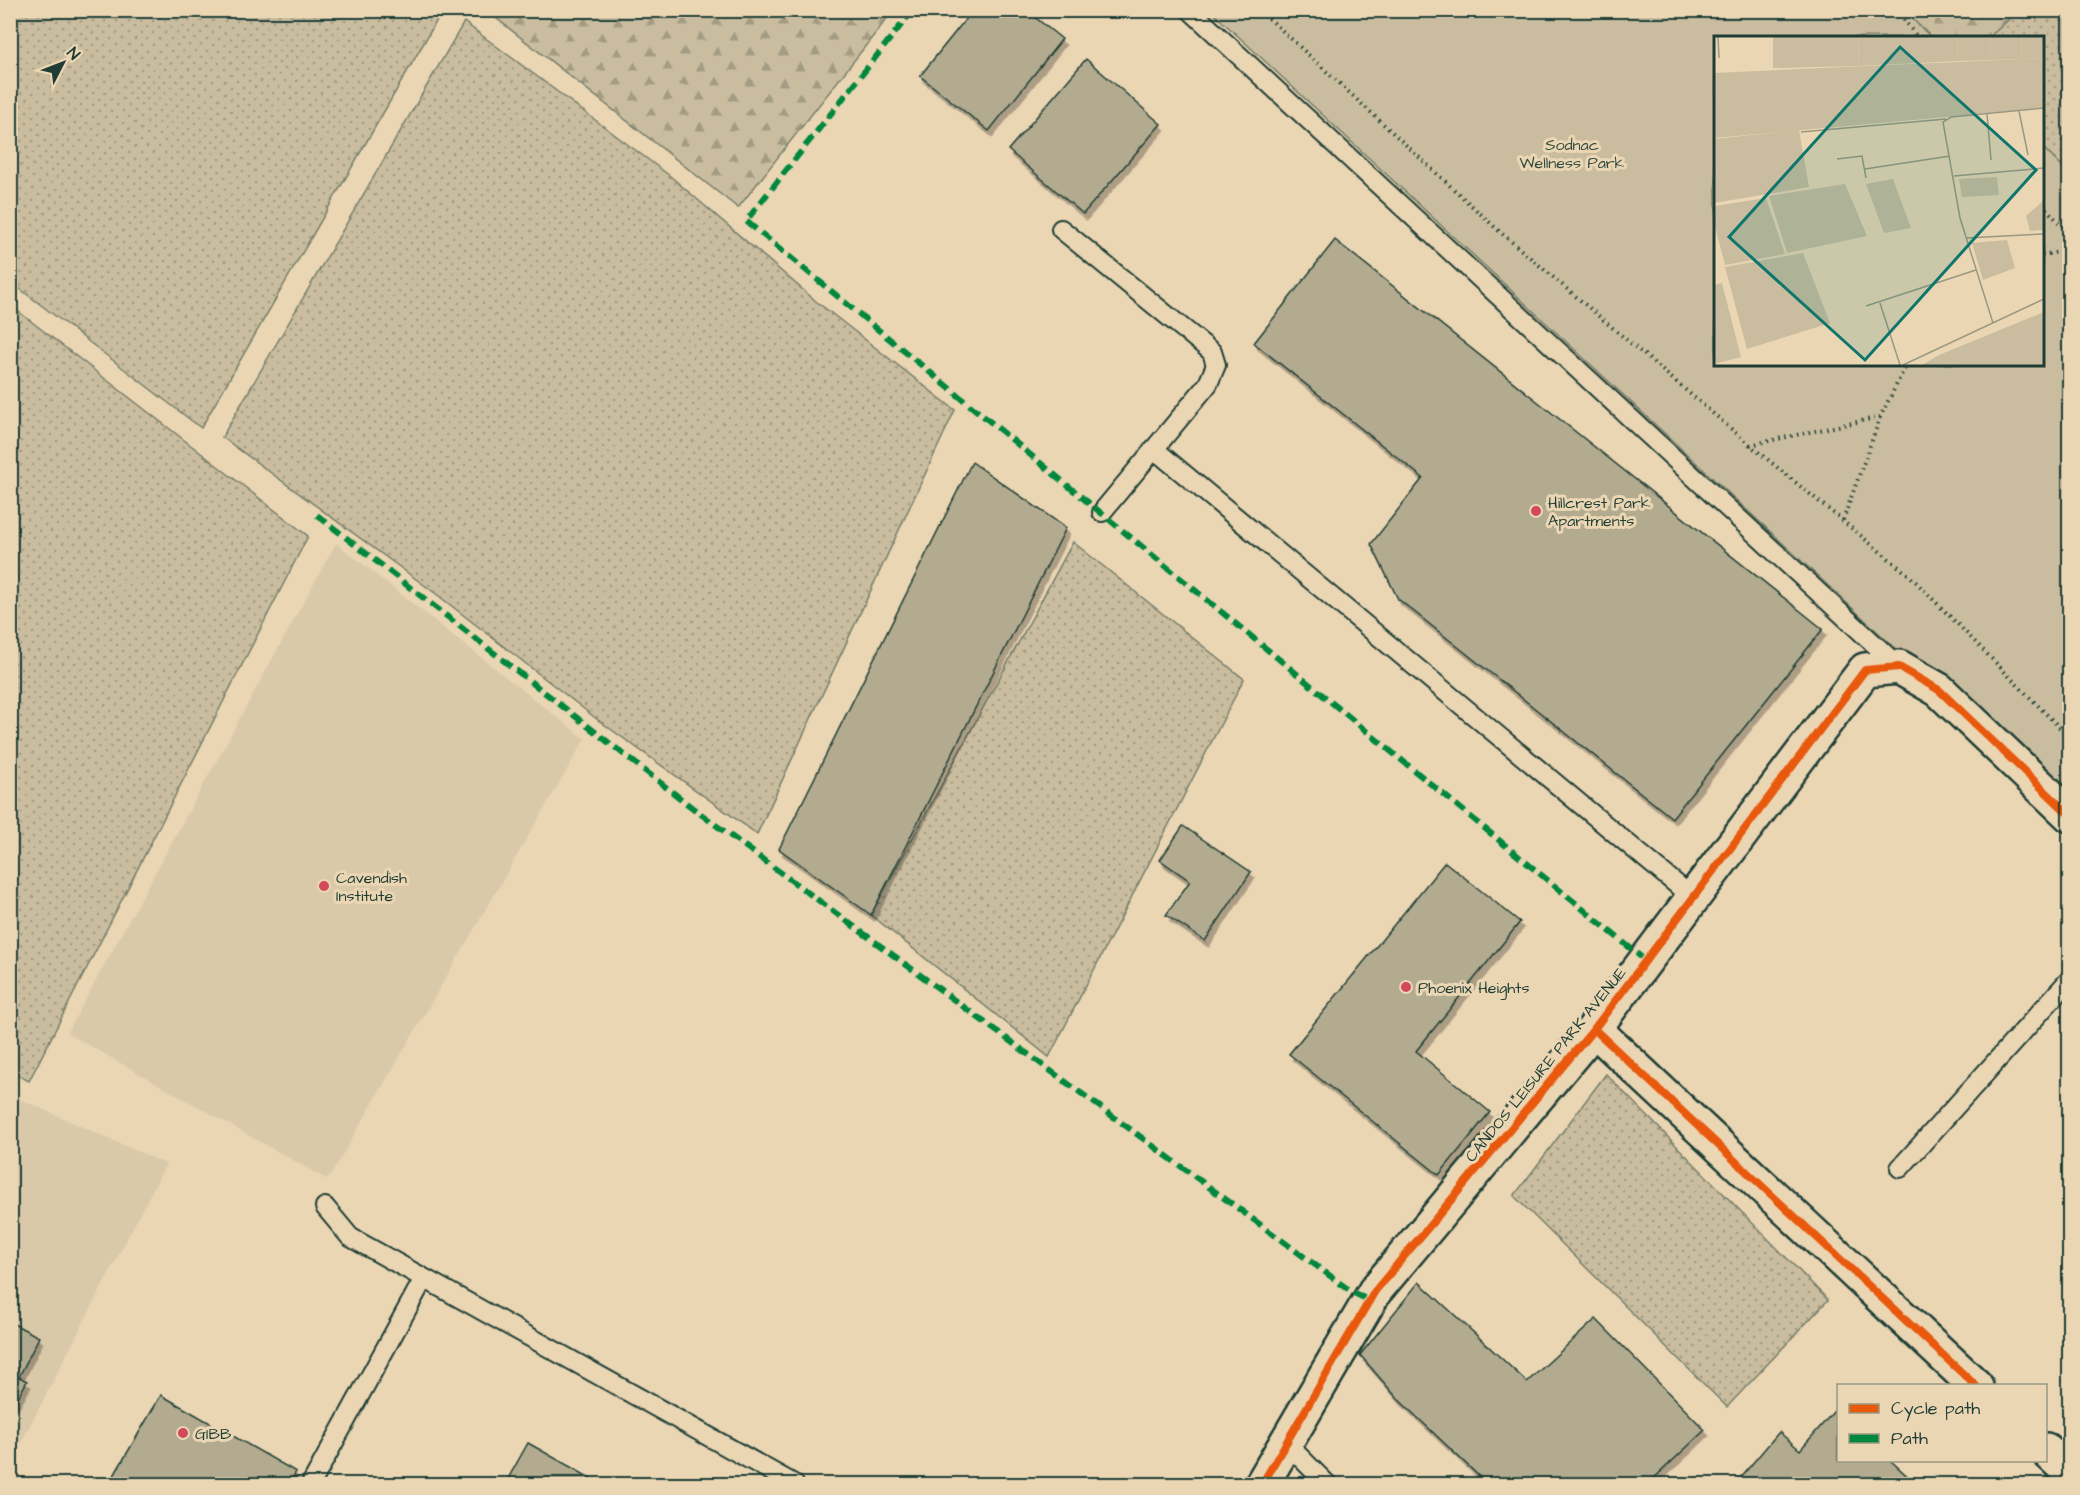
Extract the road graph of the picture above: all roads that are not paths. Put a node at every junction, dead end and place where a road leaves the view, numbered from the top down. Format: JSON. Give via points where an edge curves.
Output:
{"nodes":[{"id":1,"x":1190,"y":10,"type":"edge"},
{"id":2,"x":1061,"y":229,"type":"dead end"},
{"id":3,"x":1154,"y":448,"type":"junction"},
{"id":4,"x":1102,"y":512,"type":"dead end"},
{"id":5,"x":1899,"y":667,"type":"junction"},
{"id":6,"x":2070,"y":815,"type":"edge"},
{"id":7,"x":1693,"y":898,"type":"junction"},
{"id":8,"x":2070,"y":979,"type":"edge"},
{"id":9,"x":1594,"y":1029,"type":"junction"},
{"id":10,"x":1900,"y":1168,"type":"dead end"},
{"id":11,"x":325,"y":1207,"type":"dead end"},
{"id":12,"x":423,"y":1280,"type":"junction"},
{"id":13,"x":1974,"y":1384,"type":"edge"},
{"id":14,"x":1286,"y":1443,"type":"junction"},
{"id":15,"x":2047,"y":1451,"type":"edge"},
{"id":16,"x":2070,"y":1472,"type":"edge"},
{"id":17,"x":311,"y":1485,"type":"edge"},
{"id":18,"x":794,"y":1485,"type":"edge"},
{"id":19,"x":1262,"y":1485,"type":"edge"},
{"id":20,"x":1327,"y":1485,"type":"edge"}],
"edges":[{"from":1,"to":5,"type":"lane"},
{"from":2,"to":3,"type":"lane","via":[[1212,352],[1216,365],[1208,384]]},
{"from":3,"to":4,"type":"lane"},
{"from":3,"to":7,"type":"lane"},
{"from":5,"to":6,"type":"street","via":[[1939,690]]},
{"from":5,"to":7,"type":"street","name":"CANDOS LEISURE PARK AVENUE","via":[[1865,670]]},
{"from":7,"to":9,"type":"street","name":"CANDOS LEISURE PARK AVENUE"},
{"from":8,"to":10,"type":"lane"},
{"from":9,"to":13,"type":"street"},
{"from":9,"to":14,"type":"street","name":"CANDOS LEISURE PARK AVENUE","via":[[1375,1291]]},
{"from":11,"to":12,"type":"lane","via":[[350,1237]]},
{"from":12,"to":17,"type":"lane"},
{"from":12,"to":18,"type":"lane"},
{"from":14,"to":19,"type":"street","name":"CANDOS LEISURE PARK AVENUE"},
{"from":14,"to":20,"type":"lane"},
{"from":15,"to":16,"type":"street"}]}
